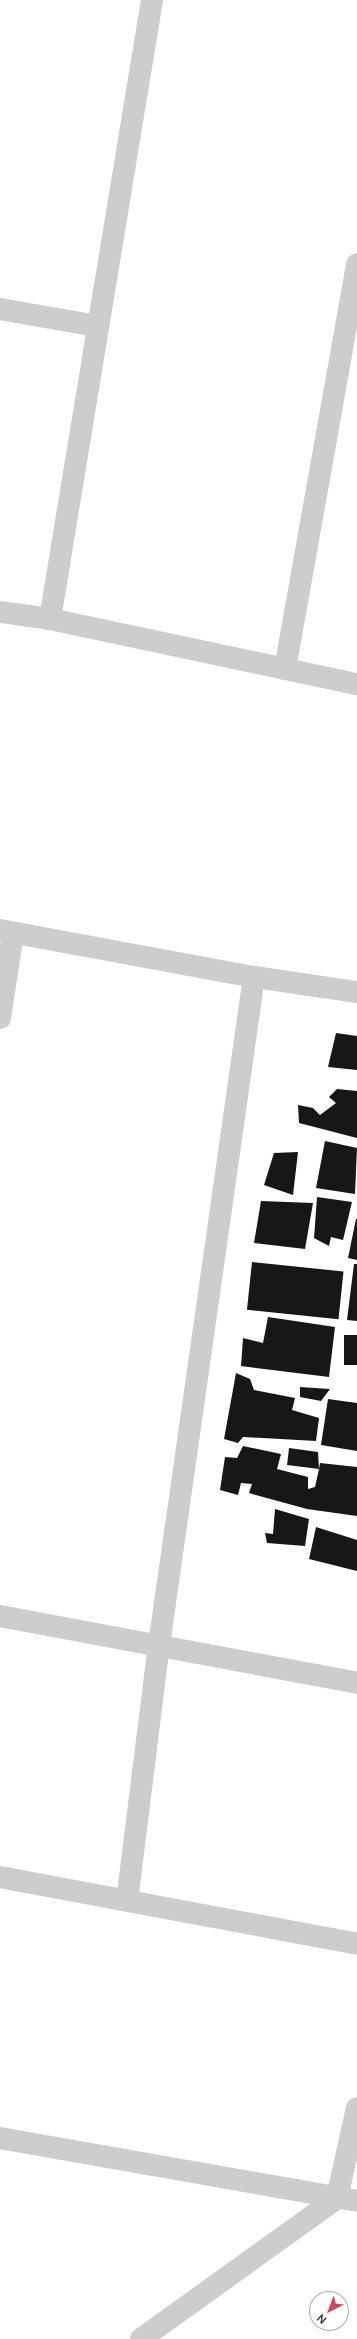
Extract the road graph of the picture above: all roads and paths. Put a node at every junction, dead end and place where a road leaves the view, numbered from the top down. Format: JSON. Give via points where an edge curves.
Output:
{"nodes":[{"id":1,"x":152,"y":0,"type":"edge"},
{"id":2,"x":357,"y":264,"type":"edge"},
{"id":3,"x":0,"y":309,"type":"edge"},
{"id":4,"x":97,"y":326,"type":"junction"},
{"id":5,"x":0,"y":612,"type":"edge"},
{"id":6,"x":50,"y":619,"type":"junction"},
{"id":7,"x":285,"y":669,"type":"junction"},
{"id":8,"x":357,"y":684,"type":"edge"},
{"id":9,"x":6,"y":931,"type":"edge"},
{"id":10,"x":254,"y":977,"type":"junction"},
{"id":11,"x":357,"y":992,"type":"edge"},
{"id":12,"x":0,"y":1018,"type":"edge"},
{"id":13,"x":0,"y":1616,"type":"edge"},
{"id":14,"x":159,"y":1645,"type":"junction"},
{"id":15,"x":357,"y":1683,"type":"edge"},
{"id":16,"x":0,"y":1878,"type":"edge"},
{"id":17,"x":127,"y":1901,"type":"junction"},
{"id":18,"x":357,"y":1944,"type":"edge"},
{"id":19,"x":357,"y":2108,"type":"edge"},
{"id":20,"x":0,"y":2138,"type":"edge"},
{"id":21,"x":347,"y":2200,"type":"edge"},
{"id":22,"x":141,"y":2339,"type":"edge"}],
"edges":[{"from":1,"to":4,"type":"street"},
{"from":2,"to":7,"type":"street"},
{"from":3,"to":4,"type":"street"},
{"from":4,"to":6,"type":"street"},
{"from":5,"to":6,"type":"street"},
{"from":6,"to":7,"type":"street"},
{"from":7,"to":8,"type":"street"},
{"from":9,"to":10,"type":"street"},
{"from":9,"to":12,"type":"street"},
{"from":10,"to":11,"type":"street"},
{"from":10,"to":14,"type":"street"},
{"from":13,"to":14,"type":"street"},
{"from":14,"to":15,"type":"street"},
{"from":14,"to":17,"type":"street"},
{"from":16,"to":17,"type":"street"},
{"from":17,"to":18,"type":"street"},
{"from":19,"to":21,"type":"street"},
{"from":20,"to":21,"type":"street"},
{"from":21,"to":22,"type":"street"}]}
